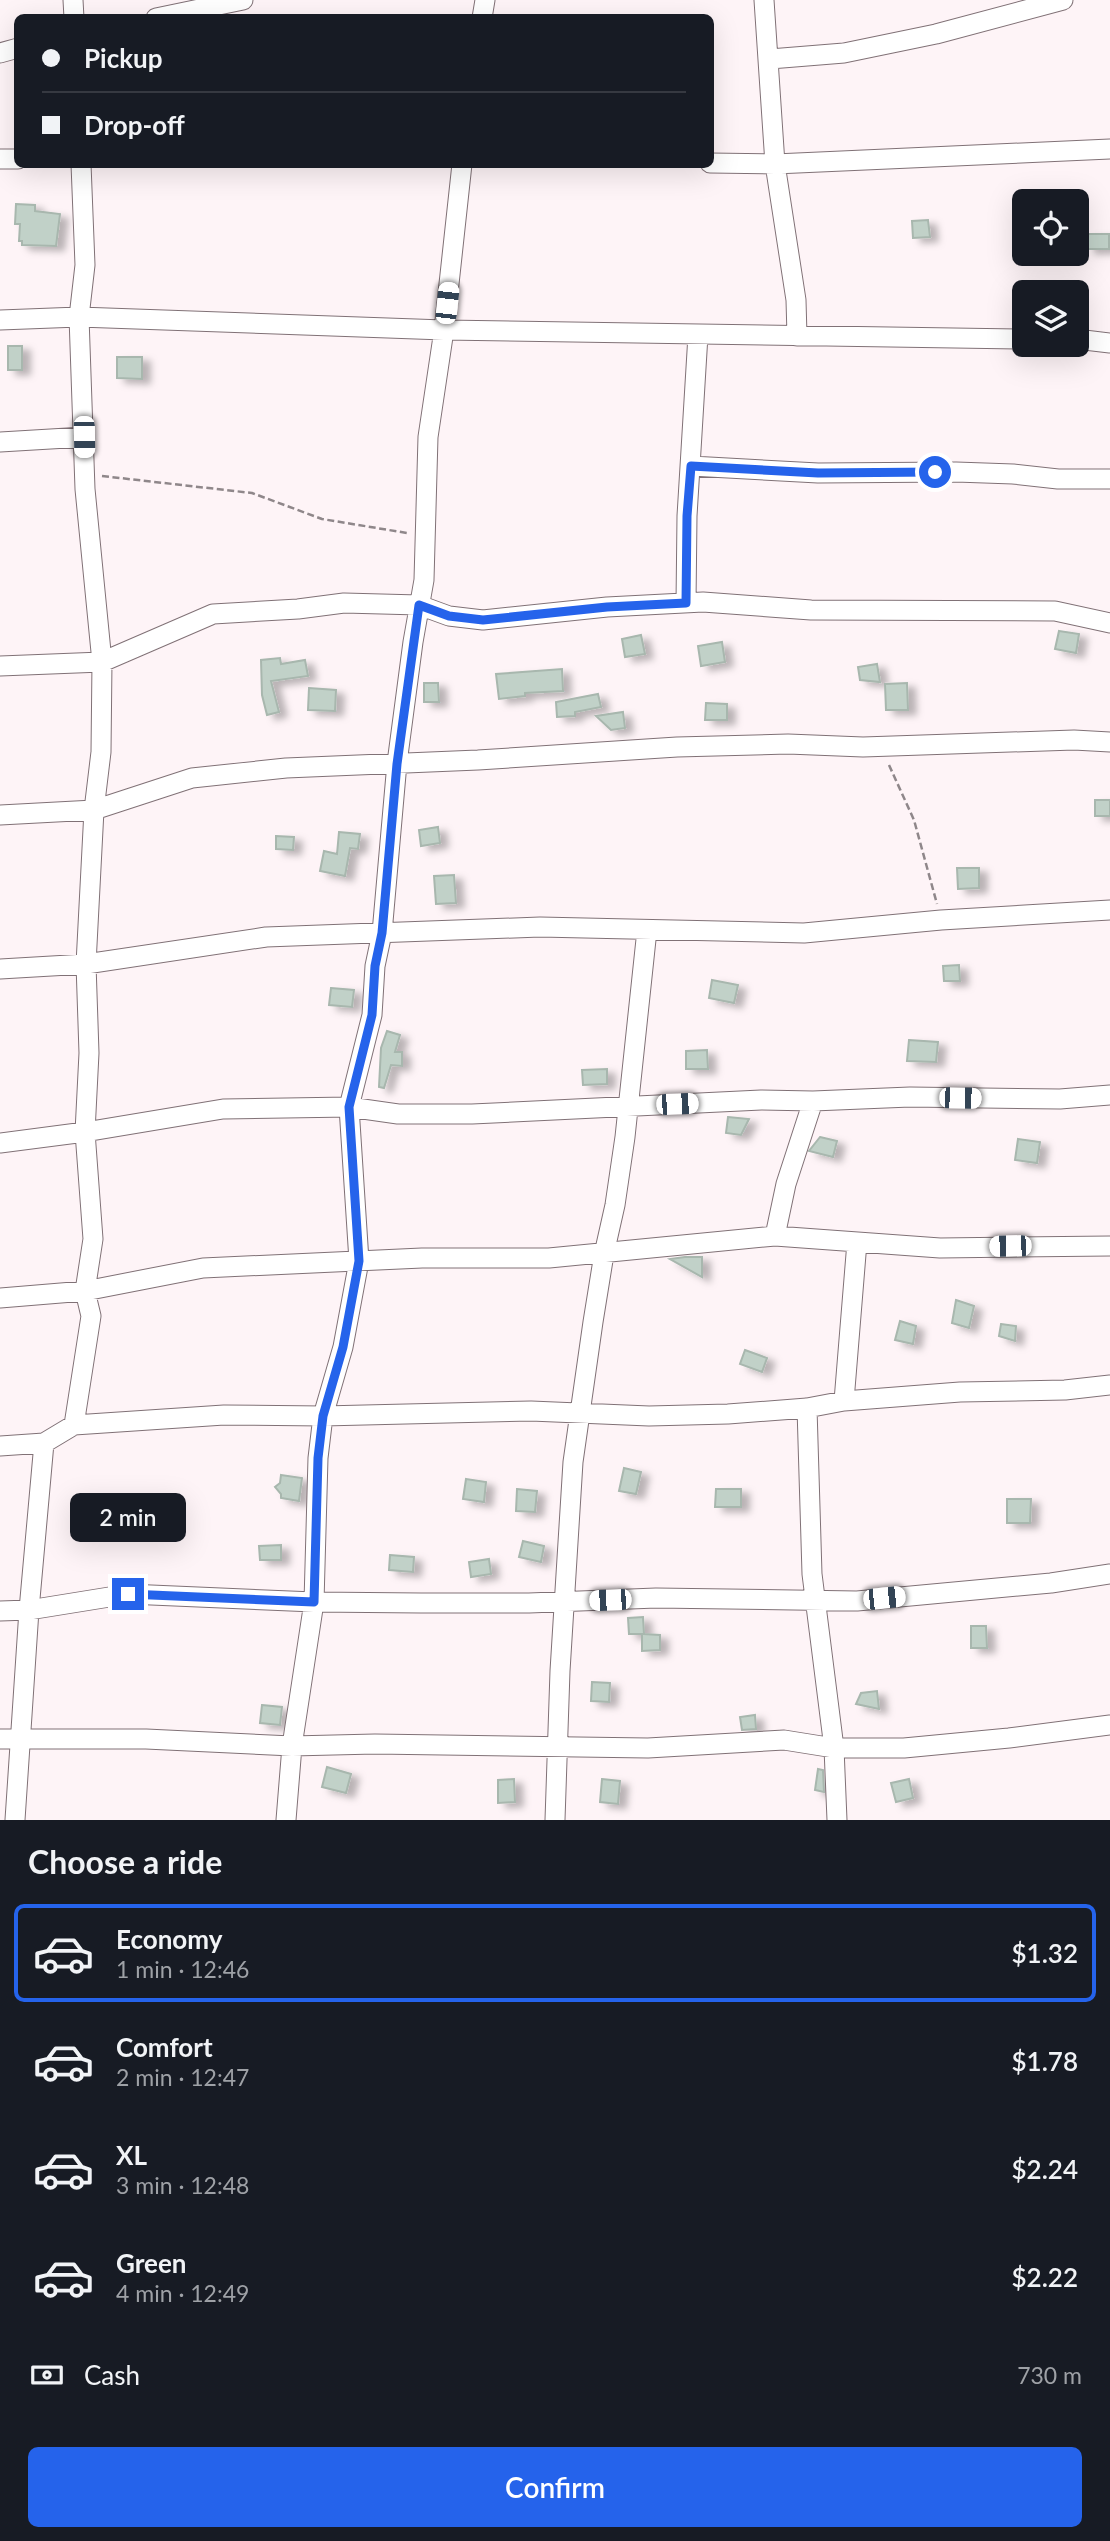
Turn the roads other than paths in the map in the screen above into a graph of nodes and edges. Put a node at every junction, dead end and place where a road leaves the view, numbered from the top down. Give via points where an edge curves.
1 (243, 0) edge
2 (764, 0) edge
3 (1063, 0) edge
4 (175, 14) edge
5 (770, 59) junction
6 (1110, 149) edge
7 (714, 163) edge
8 (775, 164) junction
9 (81, 168) edge
10 (462, 168) edge
11 (79, 317) junction
12 (0, 320) edge
13 (444, 330) junction
14 (698, 335) junction
15 (797, 336) junction
16 (1012, 339) edge
17 (1089, 341) edge
18 (1110, 343) edge
19 (84, 437) junction
20 (0, 442) edge
21 (691, 466) junction
22 (1110, 479) edge
23 (686, 603) junction
24 (419, 605) junction
25 (1110, 623) edge
26 (102, 662) junction
27 (0, 666) edge
28 (1110, 742) edge
29 (397, 764) junction
30 (94, 810) junction
31 (0, 815) edge
32 (1110, 910) edge
33 (647, 930) junction
34 (382, 933) junction
35 (86, 964) junction
36 (0, 969) edge
37 (1110, 1095) edge
38 (813, 1101) junction
39 (349, 1107) junction
40 (628, 1107) junction
41 (85, 1132) junction
42 (0, 1143) edge
43 (775, 1236) junction
44 (857, 1241) junction
45 (1110, 1246) edge
46 (604, 1254) junction
47 (359, 1261) junction
48 (85, 1291) junction
49 (0, 1298) edge
50 (1110, 1385) edge
51 (844, 1401) junction
52 (807, 1408) junction
53 (580, 1414) junction
54 (323, 1416) junction
55 (74, 1425) junction
56 (44, 1443) junction
57 (0, 1446) edge
58 (1110, 1574) edge
59 (816, 1599) junction
60 (565, 1601) junction
61 (314, 1602) junction
62 (29, 1610) junction
63 (0, 1611) edge
64 (1110, 1725) edge
65 (10, 1738) edge
66 (557, 1745) junction
67 (292, 1746) junction
68 (834, 1748) junction
69 (15, 1820) edge
70 (286, 1820) edge
71 (555, 1820) edge
72 (837, 1820) edge

1 - 4 street
2 - 5 street
3 - 5 street via 936,34 844,52
5 - 8 street
6 - 8 street
7 - 8 street
8 - 15 street via 796,300
9 - 11 street via 85,265
10 - 13 street
11 - 12 street
11 - 13 street
11 - 19 street
13 - 14 street
13 - 24 street via 428,437 424,580
14 - 15 street
14 - 21 street
15 - 16 street
17 - 18 street
19 - 20 street
19 - 26 street
21 - 22 street
21 - 23 street
23 - 24 street via 483,620 449,616
23 - 25 street via 811,610 1055,611
24 - 26 street via 344,603 213,614
24 - 29 street
26 - 27 street
26 - 30 street via 101,752
28 - 29 street via 677,747
29 - 30 street via 286,768 192,778
29 - 34 street
30 - 31 street
30 - 35 street
32 - 33 street via 804,933
33 - 34 street via 540,927
33 - 40 street
34 - 35 street via 266,937
34 - 39 street via 372,1015
35 - 36 street
35 - 41 street via 89,1053
37 - 38 street
38 - 40 street
38 - 43 street via 786,1184
39 - 40 street via 398,1114
39 - 41 street via 223,1108
39 - 47 street
40 - 46 street
41 - 42 street
41 - 48 street via 93,1239
43 - 44 street
43 - 46 street
44 - 45 street via 940,1248
44 - 51 street
46 - 47 street
46 - 53 street
47 - 48 street via 203,1268
47 - 54 street via 343,1347
48 - 49 street
48 - 55 street via 91,1316
50 - 51 street
51 - 52 street
52 - 53 street via 728,1414
52 - 59 street
53 - 54 street
53 - 60 street
54 - 55 street via 224,1415
54 - 61 street
55 - 56 street
56 - 57 street
56 - 62 street
58 - 59 street via 857,1601
59 - 60 street
59 - 68 street
60 - 61 street
60 - 66 street
61 - 62 street via 128,1594
61 - 67 street
62 - 63 street
62 - 65 street
64 - 68 street via 904,1748
65 - 67 street
65 - 69 street
66 - 67 street
66 - 68 street via 648,1748 783,1740
66 - 71 street
67 - 70 street
68 - 72 street

